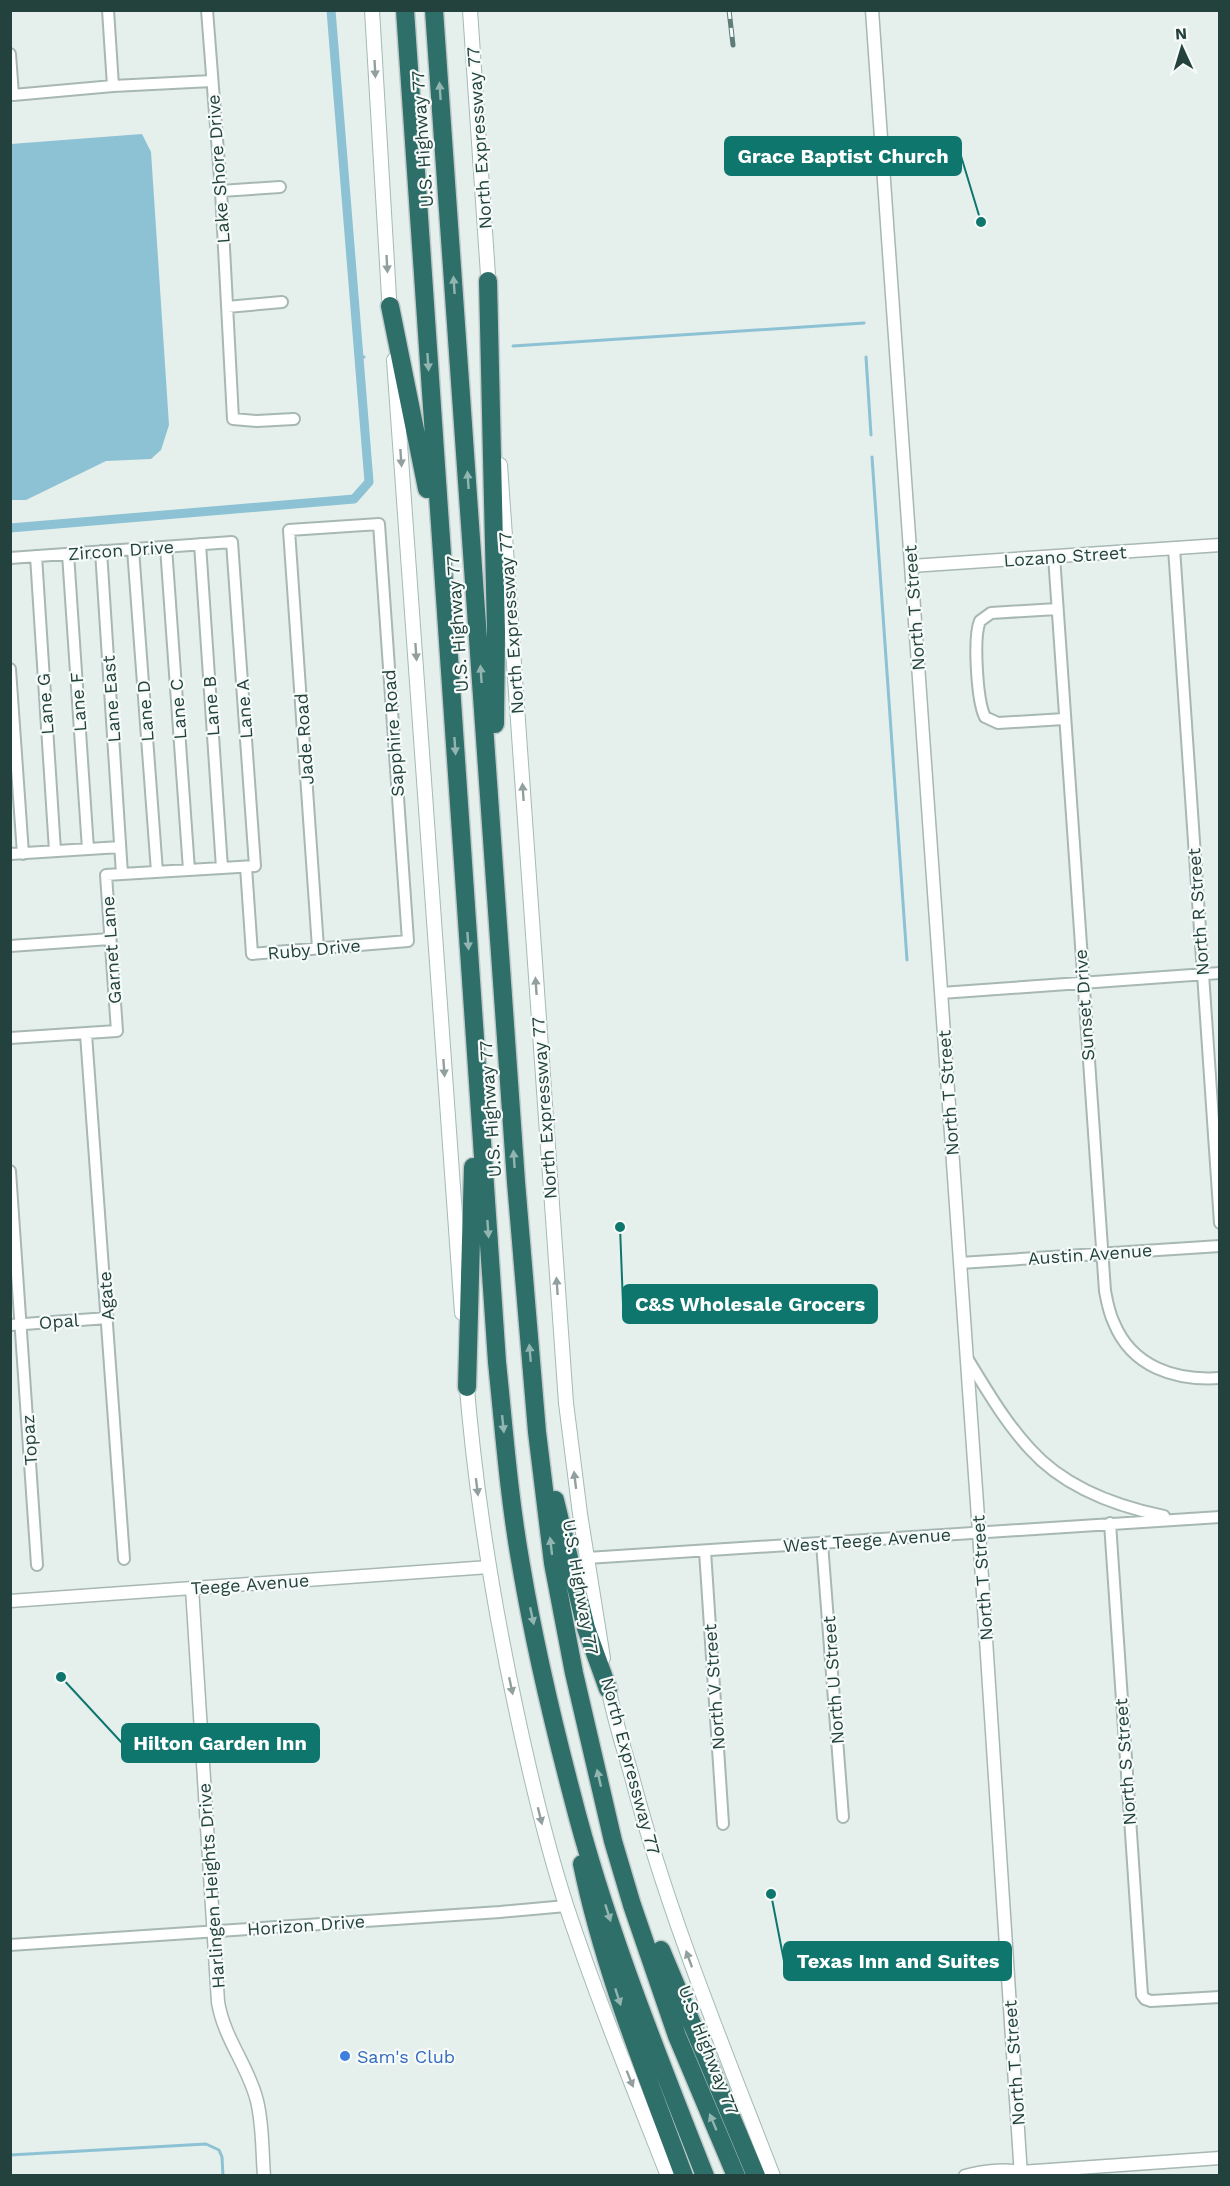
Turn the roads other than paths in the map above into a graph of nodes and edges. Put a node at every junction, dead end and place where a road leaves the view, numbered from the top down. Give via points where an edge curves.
1 (108, 10) edge
2 (207, 10) edge
3 (372, 10) edge
4 (405, 10) edge
5 (434, 10) edge
6 (470, 10) edge
7 (872, 10) edge
8 (10, 54) edge
9 (212, 81) junction
10 (113, 86) junction
11 (280, 187) dead end
12 (220, 191) junction
13 (488, 281) junction
14 (282, 302) dead end
15 (390, 306) junction
16 (227, 307) junction
17 (294, 419) dead end
18 (379, 524) joint
19 (232, 542) joint
20 (200, 544) junction
21 (1220, 545) edge
22 (166, 547) junction
23 (1174, 548) junction
24 (134, 549) junction
25 (101, 551) junction
26 (68, 554) junction
27 (36, 556) junction
28 (1054, 556) junction
29 (10, 558) edge
30 (911, 566) junction
31 (1057, 609) junction
32 (449, 667) junction
33 (10, 669) edge
34 (1064, 719) junction
35 (120, 847) junction
36 (88, 849) junction
37 (55, 851) junction
38 (10, 854) edge
39 (23, 854) junction
40 (246, 867) junction
41 (222, 868) junction
42 (189, 870) junction
43 (157, 872) junction
44 (122, 874) junction
45 (495, 879) junction
46 (110, 939) junction
47 (408, 942) joint
48 (10, 946) edge
49 (318, 948) junction
50 (1220, 973) edge
51 (1203, 974) junction
52 (471, 982) junction
53 (1083, 982) junction
54 (941, 993) junction
55 (86, 1034) junction
56 (10, 1038) edge
57 (10, 1171) edge
58 (1220, 1223) edge
59 (1220, 1246) edge
60 (1102, 1253) junction
61 (960, 1263) junction
62 (108, 1318) junction
63 (16, 1324) edge
64 (966, 1356) junction
65 (1220, 1378) edge
66 (467, 1387) junction
67 (537, 1432) junction
68 (1220, 1516) edge
69 (1179, 1519) junction
70 (1110, 1523) junction
71 (979, 1532) junction
72 (822, 1543) junction
73 (705, 1551) junction
74 (587, 1558) junction
75 (124, 1559) dead end
76 (37, 1565) dead end
77 (489, 1567) junction
78 (192, 1588) junction
79 (10, 1601) edge
80 (608, 1689) junction
81 (572, 1797) junction
82 (606, 1805) junction
83 (843, 1817) dead end
84 (723, 1824) dead end
85 (566, 1906) junction
86 (214, 1931) junction
87 (10, 1945) edge
88 (1220, 1997) edge
89 (1220, 2158) edge
90 (1019, 2174) edge
91 (264, 2175) edge
92 (679, 2175) edge
93 (705, 2175) edge
94 (736, 2175) edge
95 (756, 2175) edge
96 (773, 2175) edge
97 (965, 2175) edge

1 - 10 street
2 - 9 street
3 -> 15 main road
4 -> 32 highway, U.S. Highway 77
45 -> 5 highway, U.S. Highway 77
6 - 13 main road, North Expressway 77
7 - 30 street, North T Street
8 - 10 street, Lake Shore Drive via 13,95
9 - 10 street, Lake Shore Drive
9 - 12 street, Lake Shore Drive
11 - 12 street
12 - 16 street, Lake Shore Drive
13 - 45 highway via 496,632
74 -> 13 main road, North Expressway 77 via 564,1389
14 - 16 street
15 - 32 highway via 427,487
15 -> 66 main road
16 - 17 street, Lake Shore Drive via 233,419
18 - 47 street, Sapphire Road
18 - 49 street, Jade Road via 289,530
19 - 20 street, Zircon Drive
19 - 40 street, Lane A via 255,866
20 - 22 street, Zircon Drive
20 - 41 street, Lane B
21 - 23 street, Lozano Street
22 - 24 street, Zircon Drive
22 - 42 street, Lane C
23 - 28 street, Lozano Street
23 - 51 street, North R Street
24 - 25 street, Zircon Drive
24 - 43 street, Lane D
25 - 26 street, Zircon Drive
25 - 35 street, Lane East
26 - 27 street, Zircon Drive
26 - 36 street, Lane F
27 - 29 street, Zircon Drive
27 - 37 street, Lane G
28 - 30 street, Lozano Street
28 - 31 street, Sunset Drive
30 - 54 street, North T Street
31 - 34 street, Sunset Drive
31 - 34 street via 991,612 980,621 976,636 980,703 986,717 998,723
32 -> 52 highway, U.S. Highway 77
33 - 39 street
34 - 53 street, Sunset Drive
35 - 36 street
35 - 44 street, Garnet Lane
36 - 37 street
37 - 39 street
38 - 39 street
40 - 41 street
40 - 49 street, Ruby Drive via 252,954
41 - 42 street
42 - 43 street
43 - 44 street
44 - 46 street, Garnet Lane via 106,875
67 -> 45 highway, U.S. Highway 77
46 - 48 street
46 - 55 street, Garnet Lane via 117,1031
47 - 49 street, Ruby Drive
50 - 51 street
51 - 53 street
51 - 58 street, North R Street
52 - 66 highway via 474,1152
52 -> 81 highway, U.S. Highway 77 via 507,1461 521,1565
53 - 54 street
53 - 60 street, Sunset Drive
54 - 61 street, North T Street
55 - 56 street
55 - 62 street, Agate
57 - 63 street, Topaz
59 - 60 street, Austin Avenue
60 - 61 street, Austin Avenue
60 - 65 street, Sunset Drive via 1112,1318 1131,1351 1164,1372 1195,1379
61 - 64 street, North T Street
62 - 63 street, Opal
62 - 75 street, Agate
63 - 76 street, Topaz
64 - 69 street via 1030,1450 1056,1471 1100,1497
64 - 71 street, North T Street
66 -> 77 main road
67 - 80 highway via 586,1628
82 -> 67 highway, U.S. Highway 77 via 574,1673 553,1563
68 - 69 street, West Teege Avenue
69 - 70 street, West Teege Avenue
70 - 71 street, West Teege Avenue
70 - 88 street, North S Street via 1142,1995 1161,2001
71 - 72 street, West Teege Avenue
71 - 90 street, North T Street
72 - 73 street, West Teege Avenue
72 - 83 street, North U Street
73 - 74 street, West Teege Avenue
73 - 84 street, North V Street
74 - 80 main road, North Expressway 77
77 - 78 street, Teege Avenue
77 -> 85 main road via 531,1779
78 - 79 street, Teege Avenue
78 - 86 street, Harlingen Heights Drive
96 -> 80 main road, North Expressway 77 via 674,1918
81 -> 92 highway via 589,1900
81 -> 93 highway, U.S. Highway 77 via 630,1979
94 -> 82 highway, U.S. Highway 77 via 677,2036 612,1841
82 - 95 highway via 617,1823 667,1965
85 - 86 street, Horizon Drive
85 -> 92 main road via 624,2066
86 - 87 street, Horizon Drive
86 - 91 street, Harlingen Heights Drive via 220,2018 257,2101
89 - 90 street
90 - 97 street via 998,2170

